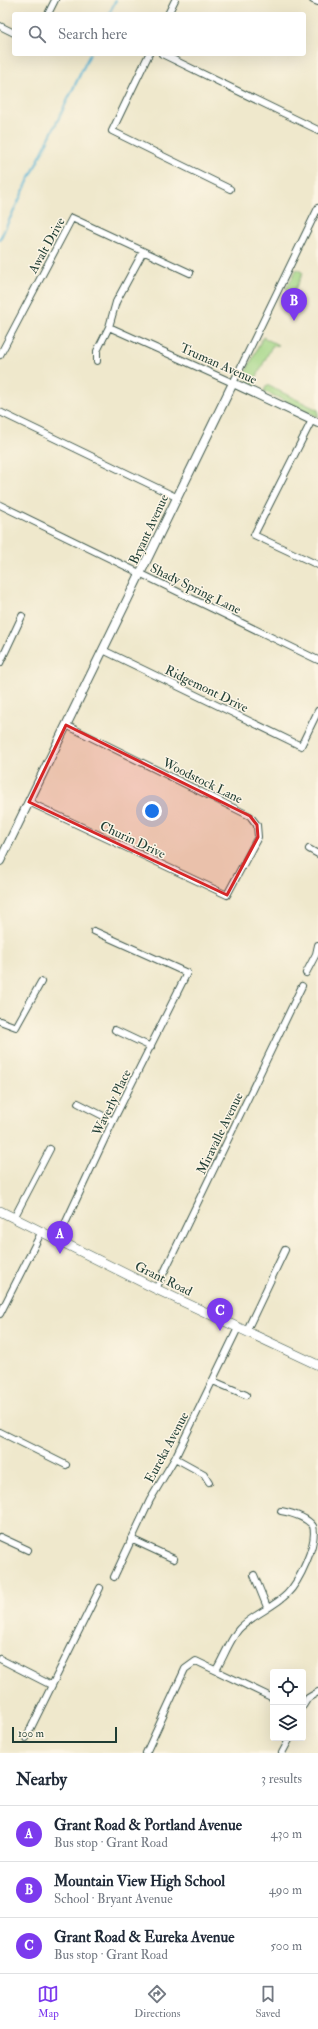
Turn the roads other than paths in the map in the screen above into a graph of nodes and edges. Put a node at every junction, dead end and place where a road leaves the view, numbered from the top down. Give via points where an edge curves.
1 (55, 0) edge
2 (175, 0) edge
3 (313, 0) edge
4 (318, 2) edge
5 (49, 12) edge
6 (169, 12) edge
7 (0, 26) edge
8 (12, 32) edge
9 (148, 56) edge
10 (166, 56) edge
11 (318, 130) edge
12 (230, 189) dead end
13 (318, 208) edge
14 (143, 252) junction
15 (190, 273) dead end
16 (109, 327) junction
17 (0, 355) edge
18 (97, 361) dead end
19 (233, 383) junction
20 (0, 412) edge
21 (315, 421) edge
22 (176, 498) junction
23 (0, 505) edge
24 (318, 565) edge
25 (140, 573) junction
26 (22, 616) dead end
27 (103, 650) junction
28 (318, 660) edge
29 (0, 663) edge
30 (318, 711) edge
31 (66, 725) junction
32 (29, 802) junction
33 (309, 849) dead end
34 (318, 854) edge
35 (0, 861) edge
36 (227, 895) joint
37 (94, 931) dead end
38 (318, 944) edge
39 (306, 972) dead end
40 (41, 982) dead end
41 (302, 986) dead end
42 (0, 1021) edge
43 (115, 1030) dead end
44 (151, 1047) junction
45 (78, 1103) dead end
46 (114, 1121) junction
47 (50, 1149) dead end
48 (0, 1212) edge
49 (14, 1218) junction
50 (41, 1233) junction
51 (57, 1241) junction
52 (284, 1250) dead end
53 (156, 1289) junction
54 (0, 1314) edge
55 (242, 1330) junction
56 (318, 1365) edge
57 (213, 1381) junction
58 (246, 1395) dead end
59 (0, 1432) edge
60 (175, 1458) junction
61 (66, 1465) dead end
62 (210, 1482) dead end
63 (281, 1511) dead end
64 (0, 1537) edge
65 (132, 1539) junction
66 (28, 1550) dead end
67 (174, 1559) dead end
68 (114, 1576) dead end
69 (254, 1576) dead end
70 (100, 1588) dead end
71 (267, 1607) junction
72 (0, 1659) edge
73 (216, 1670) junction
74 (51, 1684) junction
75 (318, 1692) edge
76 (270, 1697) edge
77 (304, 1705) edge
78 (26, 1738) dead end
79 (288, 1741) edge
80 (146, 1753) edge
81 (282, 1753) edge

1 - 5 street
2 - 6 street
3 - 4 street
7 - 8 street
9 - 12 street via 112,131
10 - 11 street
13 - 19 street, Bryant Avenue
14 - 15 street, Awalt Drive
14 - 16 street via 116,302
14 - 17 street, Awalt Drive via 72,218
16 - 18 street via 97,351
16 - 19 street, Truman Avenue
19 - 21 street, Truman Avenue
19 - 22 street, Bryant Avenue
20 - 22 street
21 - 24 street via 254,535
22 - 25 street, Bryant Avenue
23 - 25 street, Shady Spring Lane
25 - 27 street, Bryant Avenue
25 - 28 street, Shady Spring Lane
26 - 29 street
27 - 30 street, Ridgemont Drive via 301,746
27 - 31 street, Bryant Avenue
31 - 32 street, Bryant Avenue
31 - 36 street, Woodstock Lane via 250,816 257,826 258,837
32 - 35 street, Bryant Avenue
32 - 36 street, Churin Drive
33 - 34 street
37 - 44 street, Waverly Place via 187,973
38 - 39 street via 316,954
40 - 42 street via 16,1027
41 - 53 street, Miravalle Avenue
43 - 44 street
44 - 46 street, Waverly Place
45 - 46 street
46 - 51 street, Waverly Place
47 - 49 street
48 - 49 main road, Grant Road
49 - 50 main road, Grant Road
50 - 51 main road, Grant Road
50 - 54 street
51 - 53 main road, Grant Road
52 - 55 street, Eureka Avenue
53 - 55 main road, Grant Road
55 - 56 main road, Grant Road
55 - 57 street, Eureka Avenue
57 - 58 street
57 - 60 street, Eureka Avenue
59 - 61 street
60 - 62 street via 204,1474
60 - 65 street, Eureka Avenue via 150,1500
63 - 71 street via 305,1519 314,1527 316,1543 311,1560 298,1582 286,1595
64 - 66 street
65 - 67 street
65 - 68 street, Eureka Avenue
69 - 71 street
70 - 74 street
71 - 73 street via 240,1628
72 - 74 street
73 - 76 street
73 - 80 street via 196,1661 185,1669
74 - 78 street
75 - 77 street via 308,1698
79 - 81 street

